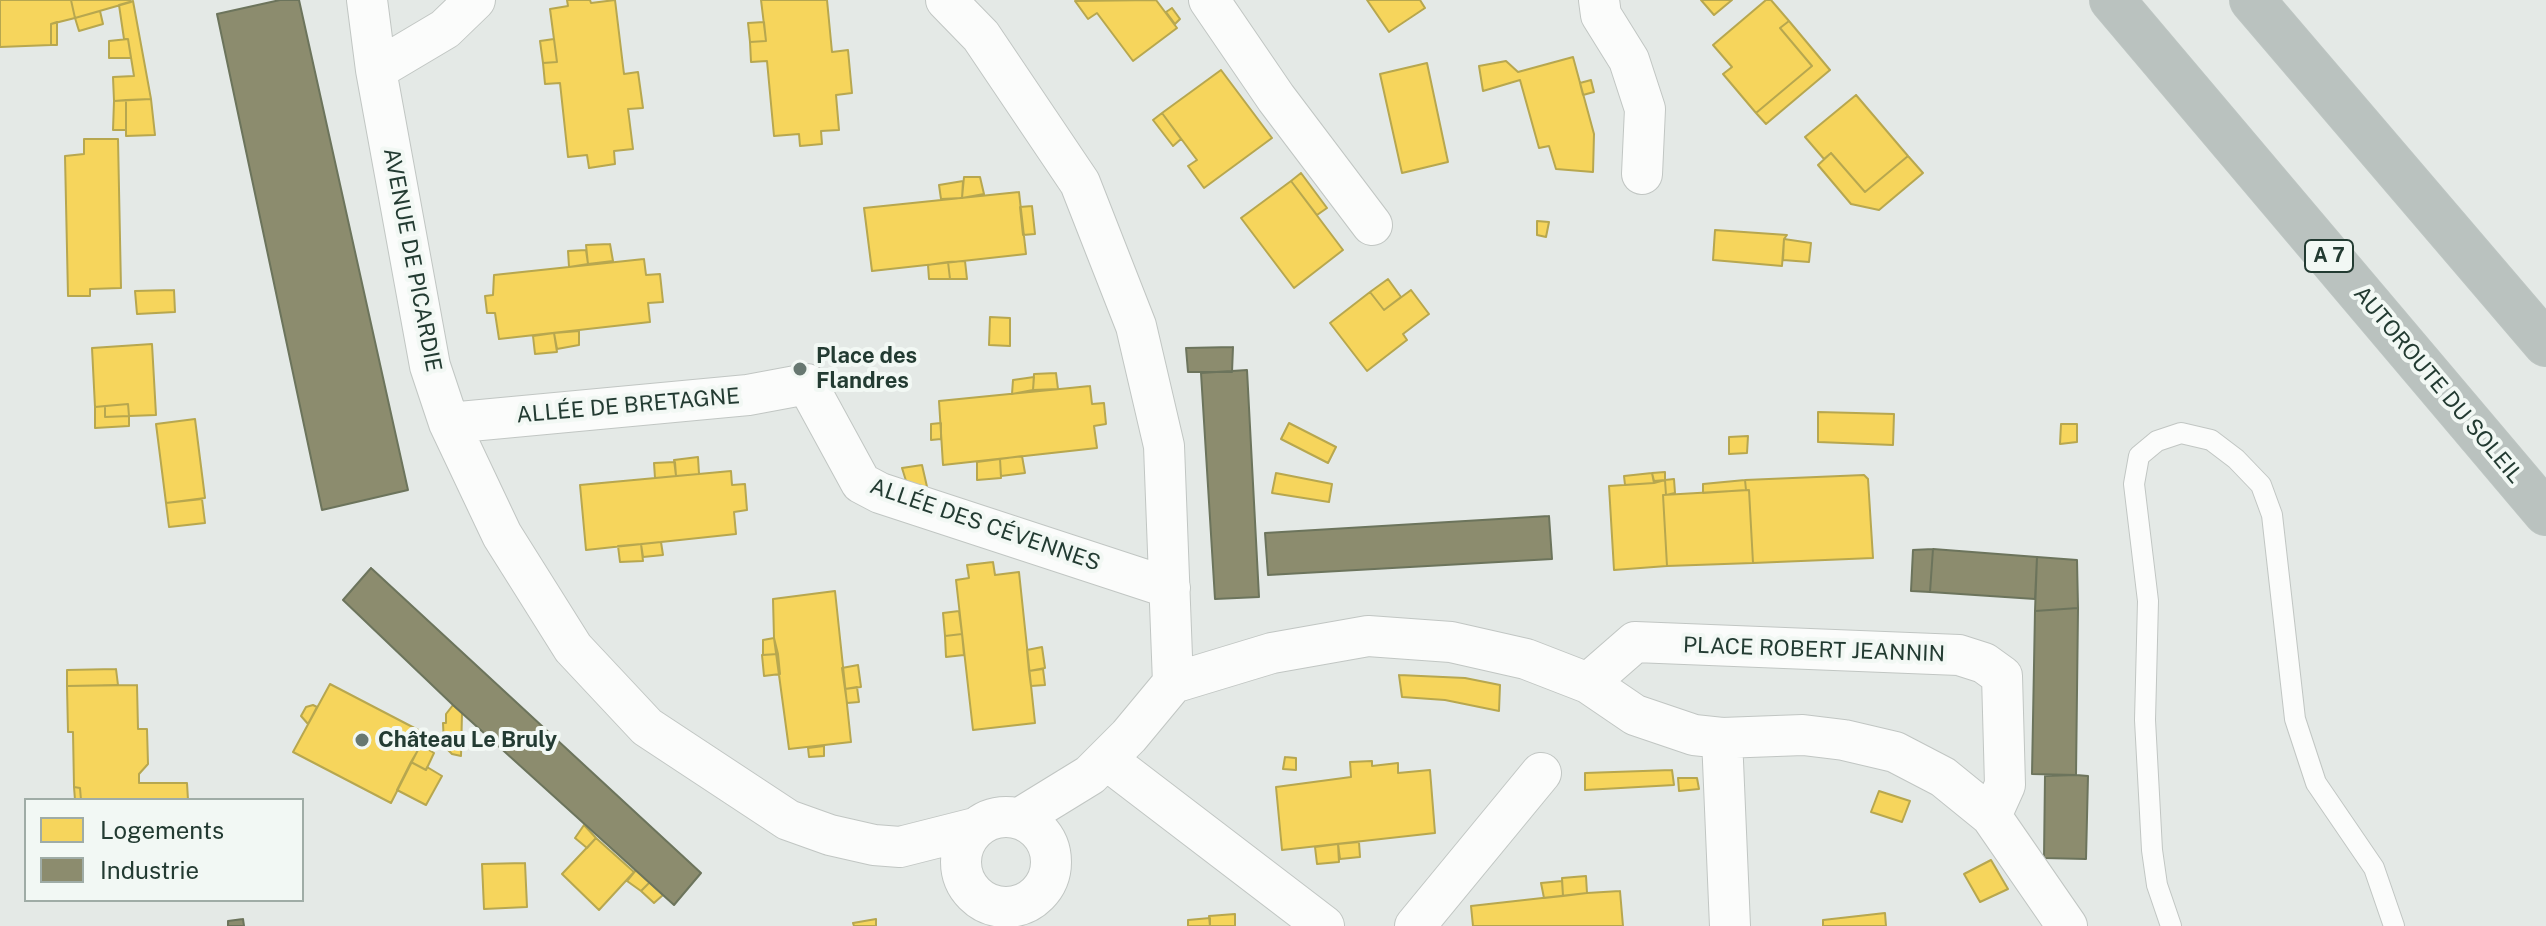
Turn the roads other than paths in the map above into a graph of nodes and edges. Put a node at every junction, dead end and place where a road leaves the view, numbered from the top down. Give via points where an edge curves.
1 (341, 0) edge
2 (367, 0) edge
3 (475, 0) edge
4 (946, 0) edge
5 (1209, 0) edge
6 (1599, 0) edge
7 (2112, 0) edge
8 (2252, 0) edge
9 (376, 70) junction
10 (1642, 174) dead end
11 (1372, 225) dead end
12 (2546, 344) edge
13 (807, 384) joint
14 (449, 423) junction
15 (2546, 513) edge
16 (1170, 588) junction
17 (1173, 683) junction
18 (1588, 683) junction
19 (1722, 738) junction
20 (1098, 768) junction
21 (1541, 773) dead end
22 (1991, 816) junction
23 (1020, 818) junction
24 (975, 828) junction
25 (900, 847) junction
26 (1051, 852) junction
27 (972, 892) junction
28 (1017, 916) edge
29 (1324, 926) edge
30 (1415, 926) edge
31 (1730, 926) edge
32 (2067, 926) edge
33 (2171, 926) edge
34 (2394, 926) edge

1 - 9 street, AVENUE DE PICARDIE
2 - 9 street, AVENUE DE PICARDIE
3 - 9 street via 445,29
4 - 16 street via 981,36 1080,183 1136,326 1164,446
5 - 11 street
6 - 10 street via 1601,15 1629,60 1645,109
7 - 15 highway, AUTOROUTE DU SOLEIL / A 7
8 - 12 highway
9 - 14 street, AVENUE DE PICARDIE via 430,366
13 - 14 street, ALLÉE DE BRETAGNE via 748,395
13 - 16 street, ALLÉE DES CÉVENNES via 861,483
14 - 25 street, AVENUE DE PICARDIE via 502,535 573,648 647,727 788,820 830,835
16 - 17 street
17 - 18 street via 1272,653 1368,636 1451,642 1526,659
17 - 20 street
18 - 19 street via 1635,715 1694,735
18 - 22 street, PLACE ROBERT JEANNIN via 1635,642 1959,655 1984,663 2002,676 2005,785
19 - 22 street via 1803,735 1895,752 1943,777
19 - 31 street
20 - 23 street
20 - 26 street
20 - 29 street
21 - 30 street
22 - 32 street
23 - 24 street via 997,817
23 - 26 street via 1040,831
24 - 25 street, AVENUE DE PICARDIE
24 - 27 street via 962,848 961,872
25 - 27 street, AVENUE DE PICARDIE
26 - 28 street via 1050,876
27 - 28 street
33 - 34 lane via 2152,850 2145,720 2148,601 2134,484 2139,456 2157,441 2181,433 2211,440 2261,485 2272,515 2295,719 2316,783 2374,868

